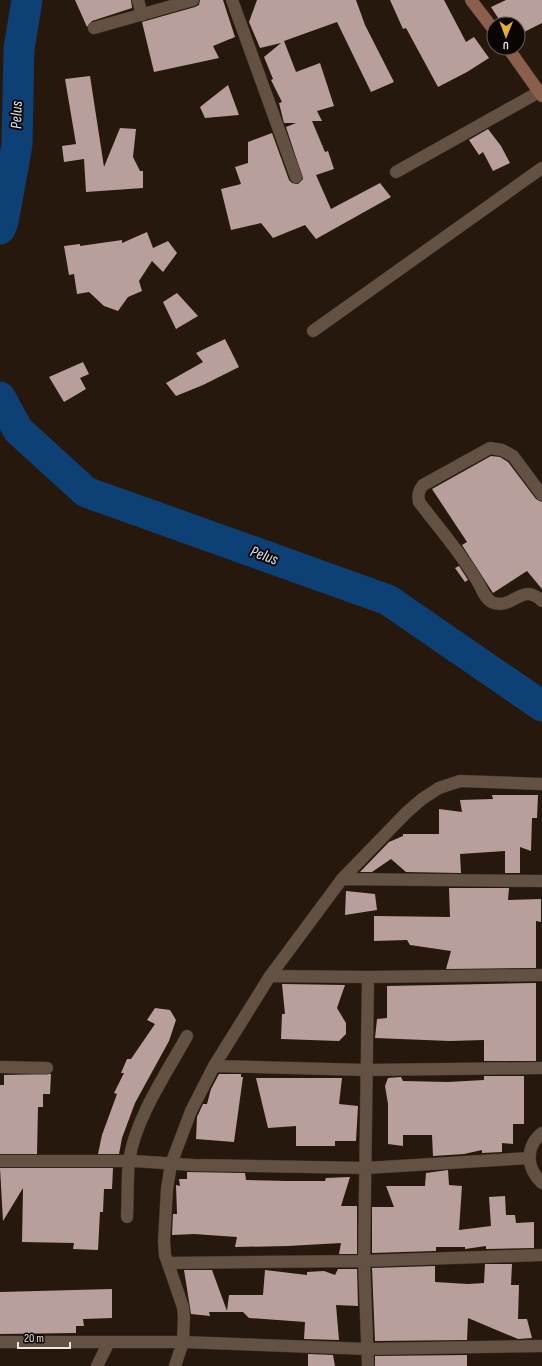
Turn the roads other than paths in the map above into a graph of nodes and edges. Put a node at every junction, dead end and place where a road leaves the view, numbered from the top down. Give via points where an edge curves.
1 (138, 0) edge
2 (193, 0) edge
3 (232, 0) edge
4 (471, 0) edge
5 (142, 14) junction
6 (486, 20) edge
7 (94, 28) dead end
8 (514, 56) edge
9 (541, 94) edge
10 (542, 168) edge
11 (396, 172) dead end
12 (296, 177) dead end
13 (313, 331) dead end
14 (542, 495) edge
15 (542, 601) edge
16 (542, 784) edge
17 (342, 879) junction
18 (542, 881) edge
19 (542, 975) edge
20 (270, 976) junction
21 (368, 977) junction
22 (187, 1036) dead end
23 (214, 1066) junction
24 (0, 1067) edge
25 (47, 1068) dead end
26 (542, 1068) edge
27 (366, 1070) junction
28 (542, 1133) edge
29 (529, 1158) junction
30 (132, 1161) junction
31 (0, 1162) edge
32 (171, 1164) junction
33 (366, 1168) junction
34 (542, 1183) edge
35 (127, 1217) dead end
36 (542, 1255) edge
37 (364, 1261) junction
38 (168, 1263) junction
39 (0, 1342) edge
40 (108, 1342) junction
41 (177, 1342) junction
42 (542, 1346) edge
43 (368, 1349) junction
44 (97, 1366) edge
45 (175, 1366) edge
46 (368, 1366) edge

1 - 5 street
2 - 5 street
3 - 12 street
4 - 6 street
5 - 7 street
8 - 9 street
9 - 11 street
10 - 13 street
14 - 15 street via 513,456 502,450 490,448 423,485 418,495 419,502 488,598 494,603 501,603 528,593 534,594
16 - 17 street via 460,781 439,788 406,813
17 - 18 street
17 - 20 street
19 - 21 street
20 - 21 street
20 - 23 street
21 - 27 street
22 - 30 street via 146,1111 135,1136
23 - 27 street
23 - 32 street via 191,1112
24 - 25 street
26 - 27 street
27 - 33 street
28 - 29 street via 530,1147
29 - 33 street
29 - 34 street via 530,1168
30 - 31 street
30 - 32 street
30 - 35 street
32 - 33 street
32 - 38 street via 164,1241
33 - 37 street
36 - 37 street
37 - 38 street
37 - 43 street
38 - 41 street via 183,1307
39 - 40 street
40 - 41 street
40 - 44 street
41 - 43 street
41 - 45 street
42 - 43 street
43 - 46 street

